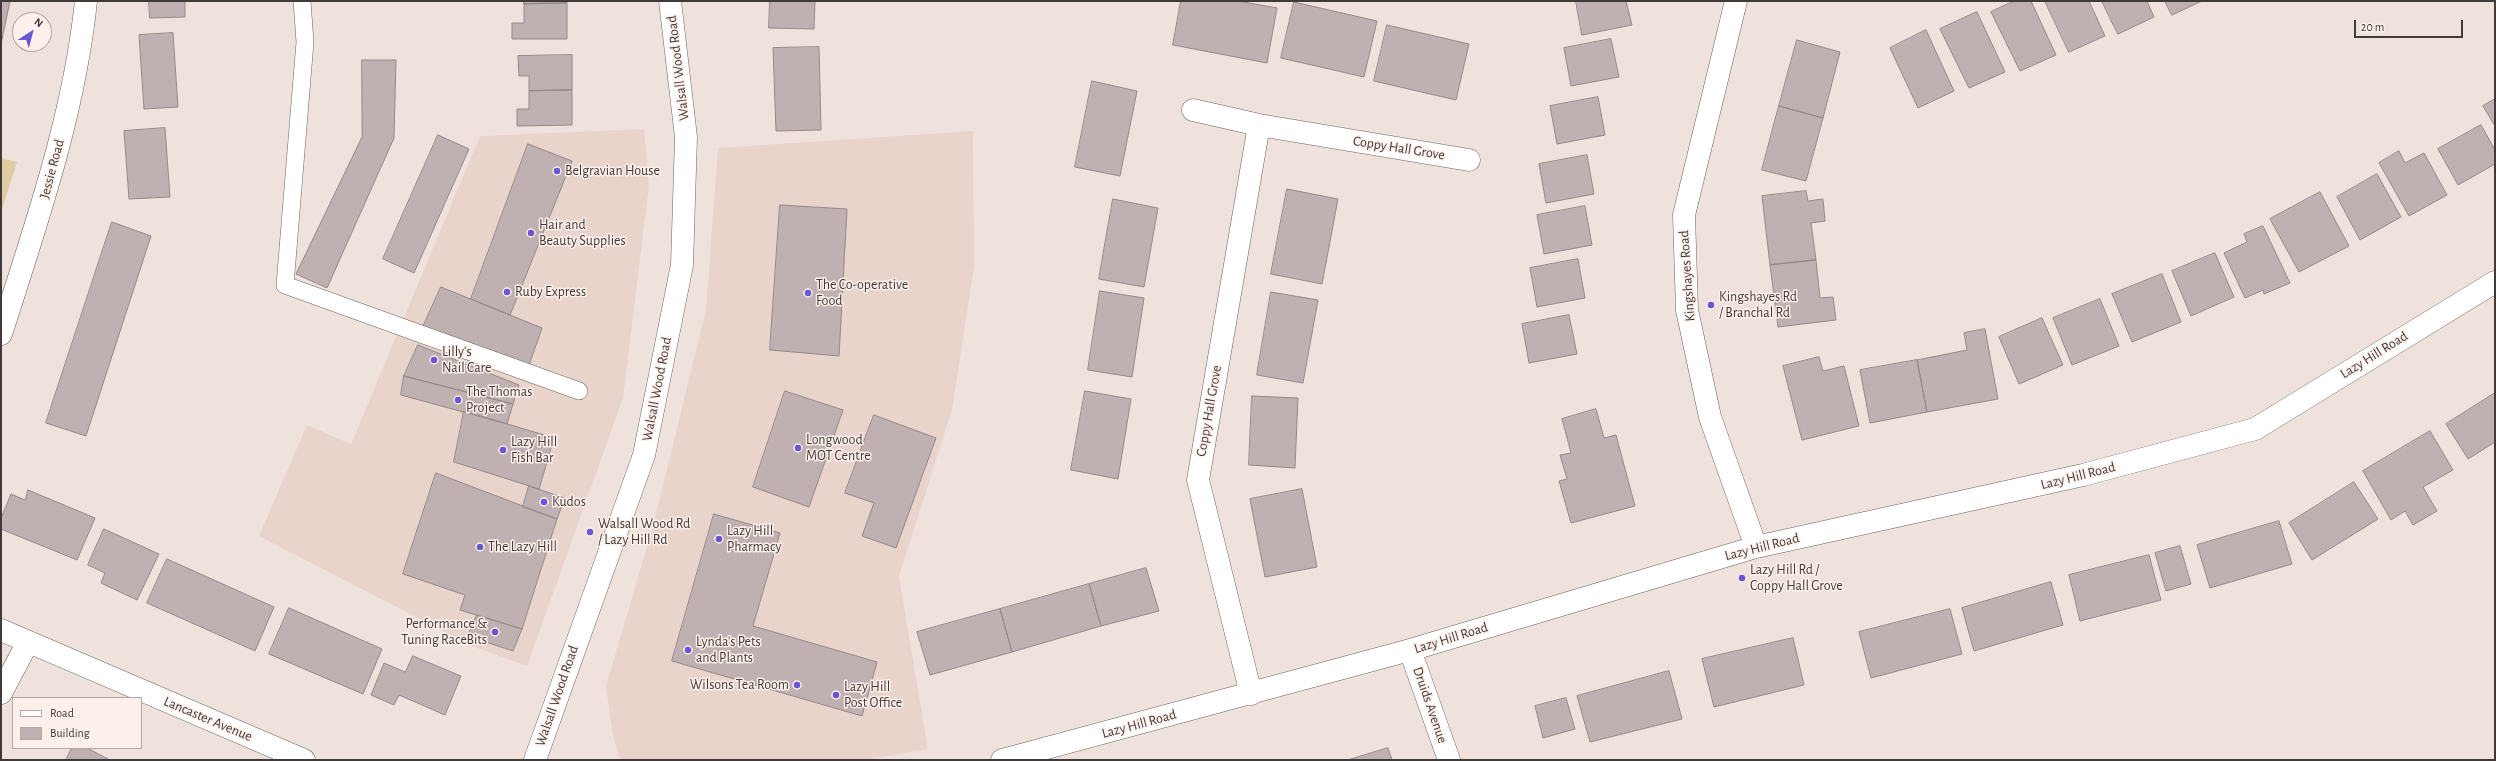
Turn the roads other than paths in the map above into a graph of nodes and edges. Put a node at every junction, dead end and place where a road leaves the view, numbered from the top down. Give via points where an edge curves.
1 (86, 1) edge
2 (302, 1) edge
3 (670, 1) edge
4 (1736, 1) edge
5 (1193, 110) dead end
6 (1259, 125) junction
7 (1469, 160) dead end
8 (2495, 282) edge
9 (1, 334) edge
10 (579, 391) dead end
11 (1756, 547) junction
12 (1, 630) edge
13 (28, 642) junction
14 (1410, 650) junction
15 (1, 693) edge
16 (1251, 694) junction
17 (304, 760) edge
18 (535, 760) edge
19 (1002, 760) edge
20 (1449, 760) edge

1 - 9 street, Jessie Road via 80,53 52,174
2 - 10 lane via 305,42 285,285
3 - 18 street, Walsall Wood Road via 686,137 682,265 644,455
4 - 11 street, Kingshayes Road via 1684,215 1686,294 1687,310 1710,417
5 - 6 street, Coppy Hall Grove
6 - 7 street, Coppy Hall Grove
6 - 16 street, Coppy Hall Grove via 1198,480
8 - 11 street, Lazy Hill Road via 2255,429 2084,475
11 - 14 street, Lazy Hill Road
12 - 13 street, Lancaster Avenue
13 - 15 street
13 - 17 street, Lancaster Avenue
14 - 16 street, Lazy Hill Road
14 - 20 street, Druids Avenue
16 - 19 street, Lazy Hill Road

